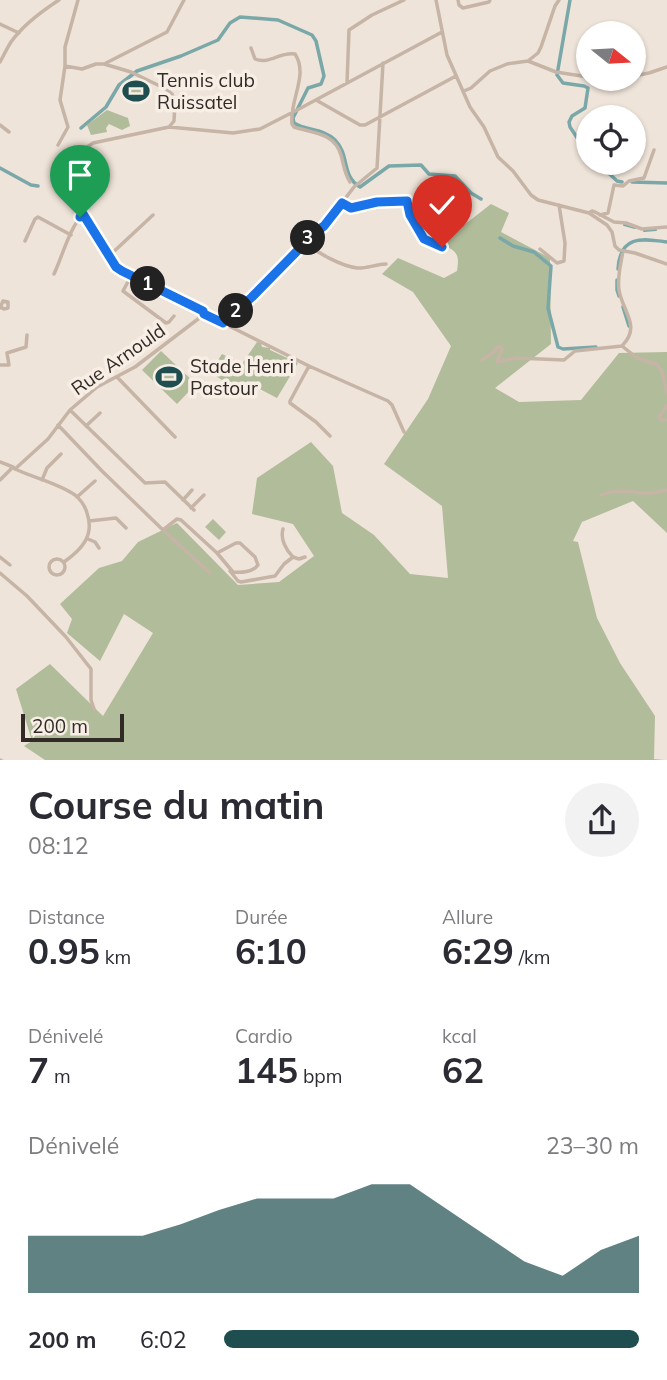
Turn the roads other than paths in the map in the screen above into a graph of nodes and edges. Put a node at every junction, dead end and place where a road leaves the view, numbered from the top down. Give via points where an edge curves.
1 (59, 0) edge
2 (78, 0) edge
3 (184, 0) edge
4 (404, 0) edge
5 (436, 0) edge
6 (458, 0) edge
7 (490, 0) edge
8 (559, 0) edge
9 (0, 24) edge
10 (442, 32) junction
11 (19, 33) junction
12 (251, 48) dead end
13 (528, 61) junction
14 (0, 62) edge
15 (383, 63) junction
16 (104, 64) junction
17 (65, 66) junction
18 (667, 67) edge
19 (646, 74) edge
20 (576, 75) edge
21 (457, 76) junction
22 (346, 83) junction
23 (464, 91) junction
24 (316, 100) junction
25 (295, 111) junction
26 (380, 117) junction
27 (0, 125) edge
28 (169, 127) junction
29 (9, 132) dead end
30 (58, 145) dead end
31 (654, 150) dead end
32 (350, 182) dead end
33 (449, 199) dead end
34 (407, 201) junction
35 (342, 203) junction
36 (559, 205) junction
37 (589, 213) junction
38 (83, 214) junction
39 (153, 215) dead end
40 (600, 215) junction
41 (667, 227) edge
42 (71, 235) junction
43 (25, 241) dead end
44 (306, 242) junction
45 (442, 247) dead end
46 (540, 249) dead end
47 (622, 251) junction
48 (109, 256) junction
49 (386, 264) dead end
50 (667, 264) edge
51 (54, 274) dead end
52 (131, 276) junction
53 (200, 313) junction
54 (174, 316) dead end
55 (223, 323) junction
56 (27, 335) dead end
57 (622, 346) junction
58 (482, 360) dead end
59 (0, 365) edge
60 (309, 366) junction
61 (117, 377) junction
62 (667, 393) edge
63 (667, 405) edge
64 (70, 410) junction
65 (100, 413) dead end
66 (667, 420) edge
67 (58, 425) junction
68 (86, 426) junction
69 (404, 432) dead end
70 (330, 436) dead end
71 (176, 437) dead end
72 (61, 454) dead end
73 (0, 462) edge
74 (14, 468) junction
75 (0, 480) edge
76 (42, 480) junction
77 (94, 481) dead end
78 (192, 490) dead end
79 (667, 490) edge
80 (204, 495) dead end
81 (601, 495) dead end
82 (78, 497) junction
83 (183, 500) junction
84 (89, 522) junction
85 (126, 528) dead end
86 (283, 529) dead end
87 (163, 530) junction
88 (88, 539) junction
89 (99, 548) dead end
90 (217, 554) junction
91 (0, 557) edge
92 (293, 557) junction
93 (305, 557) dead end
94 (64, 562) junction
95 (10, 565) dead end
96 (229, 569) junction
97 (0, 573) edge
98 (210, 573) dead end
99 (94, 709) dead end

1 - 11 street
2 - 17 street via 65,47
3 - 16 street via 167,32
4 - 22 street via 349,30
5 - 10 street
6 - 7 street via 463,8
8 - 13 street via 538,53
9 - 11 street
10 - 15 street
10 - 21 street
11 - 14 street
12 - 25 street via 260,61 295,54 300,75
13 - 20 street
13 - 23 street via 490,71
15 - 22 street
15 - 26 street
16 - 17 street via 82,69
16 - 28 street via 138,75 172,94 176,116
17 - 30 street via 60,100 68,127
18 - 19 street
21 - 23 street
21 - 26 street
22 - 24 street
23 - 36 street via 498,156 535,198
24 - 25 street
24 - 26 street via 360,125
25 - 28 street via 260,129 233,133
25 - 32 street via 294,127 325,135 335,143
26 - 35 street via 377,168 355,185
27 - 29 street
28 - 38 street via 88,146 72,169 63,194
31 - 40 street via 644,178 614,185 609,211
33 - 34 street
34 - 35 street via 351,208
34 - 45 street via 424,239
35 - 44 street
36 - 37 street
36 - 46 street via 564,261 557,263
37 - 40 street
37 - 47 street via 607,225 615,246
38 - 42 street
38 - 48 street
39 - 48 street
40 - 41 street via 642,229
42 - 43 street via 38,217
42 - 51 street
44 - 49 street via 339,262 360,268
44 - 55 street
47 - 50 street
47 - 57 street via 619,289 631,334
48 - 52 street
52 - 53 street
52 - 54 street via 123,291 166,323
53 - 55 street
53 - 61 street, Rue Arnould
55 - 60 street
56 - 59 street via 26,347 7,353 9,365
57 - 58 street via 575,351 564,359 497,362 502,349 497,346
57 - 62 street via 637,358 656,364
60 - 69 street via 388,401
60 - 70 street via 290,403
61 - 64 street, Rue Arnould
61 - 71 street
63 - 66 street via 659,417
64 - 67 street, Rue Arnould
64 - 68 street
65 - 68 street
67 - 74 street, Rue Arnould
67 - 87 street
68 - 83 street via 145,483 165,482
72 - 76 street
73 - 74 street
74 - 75 street, Rue Arnould
74 - 76 street
76 - 82 street
77 - 82 street
78 - 83 street
79 - 81 street
80 - 83 street via 192,509
82 - 84 street
84 - 85 street via 116,518
84 - 88 street
86 - 92 street via 285,547
87 - 90 street via 179,519
87 - 98 street
88 - 89 street
88 - 94 street
90 - 96 street
90 - 96 street via 240,543 256,557 254,570 236,573
91 - 95 street
92 - 93 street
92 - 96 street via 272,577 241,582
94 - 94 street via 51,562 51,572 61,574
97 - 99 street via 27,596 91,669

